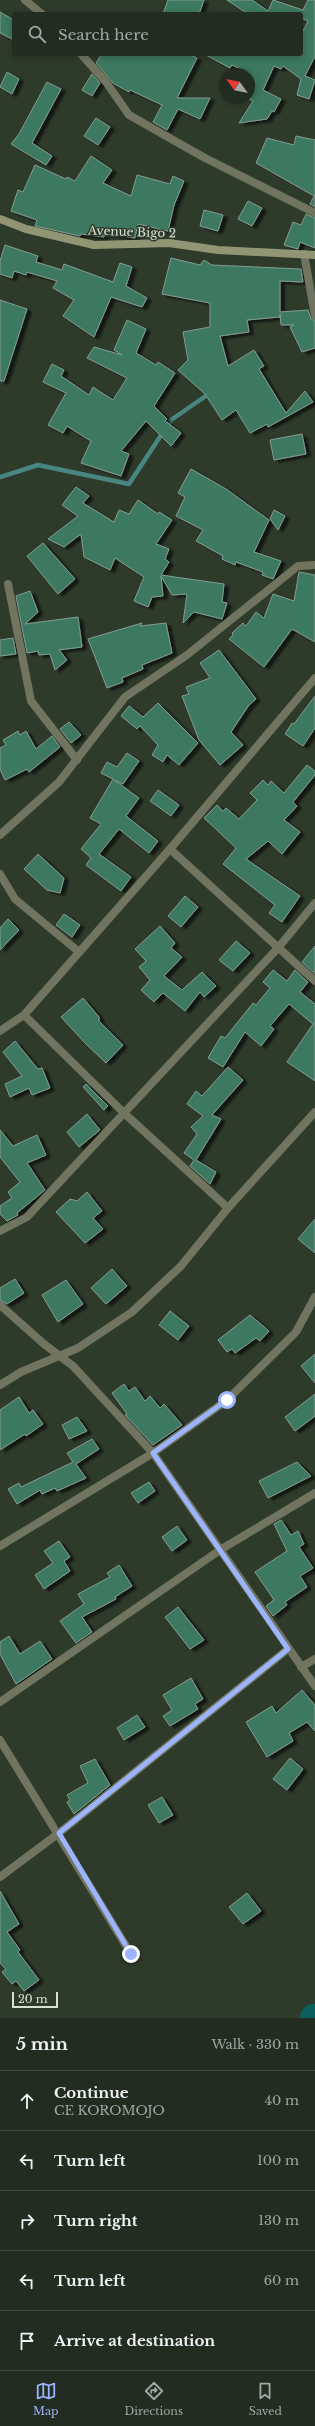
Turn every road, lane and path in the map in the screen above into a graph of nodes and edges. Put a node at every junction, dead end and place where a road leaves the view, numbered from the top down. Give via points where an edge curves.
1 (25, 0) edge
2 (40, 12) edge
3 (83, 56) edge
4 (315, 213) edge
5 (0, 219) edge
6 (304, 254) junction
7 (315, 254) edge
8 (315, 316) edge
9 (315, 565) edge
10 (8, 584) dead end
11 (315, 678) edge
12 (77, 760) junction
13 (0, 835) edge
14 (170, 849) junction
15 (0, 874) edge
16 (315, 903) edge
17 (278, 948) junction
18 (79, 952) junction
19 (315, 982) edge
20 (24, 1015) junction
21 (0, 1031) edge
22 (315, 1112) edge
23 (124, 1113) junction
24 (228, 1208) junction
25 (0, 1231) edge
26 (315, 1298) edge
27 (0, 1305) edge
28 (59, 1355) junction
29 (0, 1385) edge
30 (153, 1453) junction
31 (315, 1493) edge
32 (0, 1546) edge
33 (220, 1550) junction
34 (288, 1649) junction
35 (315, 1659) edge
36 (301, 1667) junction
37 (315, 1686) edge
38 (0, 1702) edge
39 (0, 1740) edge
40 (59, 1833) junction
41 (0, 1877) edge
42 (131, 1954) dead end

1 - 2 street
3 - 4 street via 106,82 129,115 205,158
5 - 6 street, Avenue Bigo 2 via 26,229 94,245 168,243 218,250
6 - 7 street, Avenue Bigo 2
6 - 8 street
9 - 12 street via 298,566 187,655 125,697
10 - 12 street via 31,701
11 - 14 street
12 - 13 street via 59,782
14 - 17 street
14 - 18 street
15 - 18 street via 15,899
16 - 17 street
17 - 19 street
17 - 23 street
18 - 20 street
20 - 21 street
20 - 23 street
22 - 24 street
23 - 24 street
23 - 25 street via 27,1218
24 - 28 street via 181,1266 132,1312 78,1348
26 - 30 street via 296,1332 227,1400
27 - 28 street
28 - 29 street via 21,1372
28 - 30 street via 73,1366
30 - 32 street
30 - 33 street
31 - 33 street
33 - 34 street
33 - 38 street
34 - 36 street
34 - 40 street
35 - 36 street
36 - 37 street
39 - 40 street
40 - 41 street
40 - 42 street

